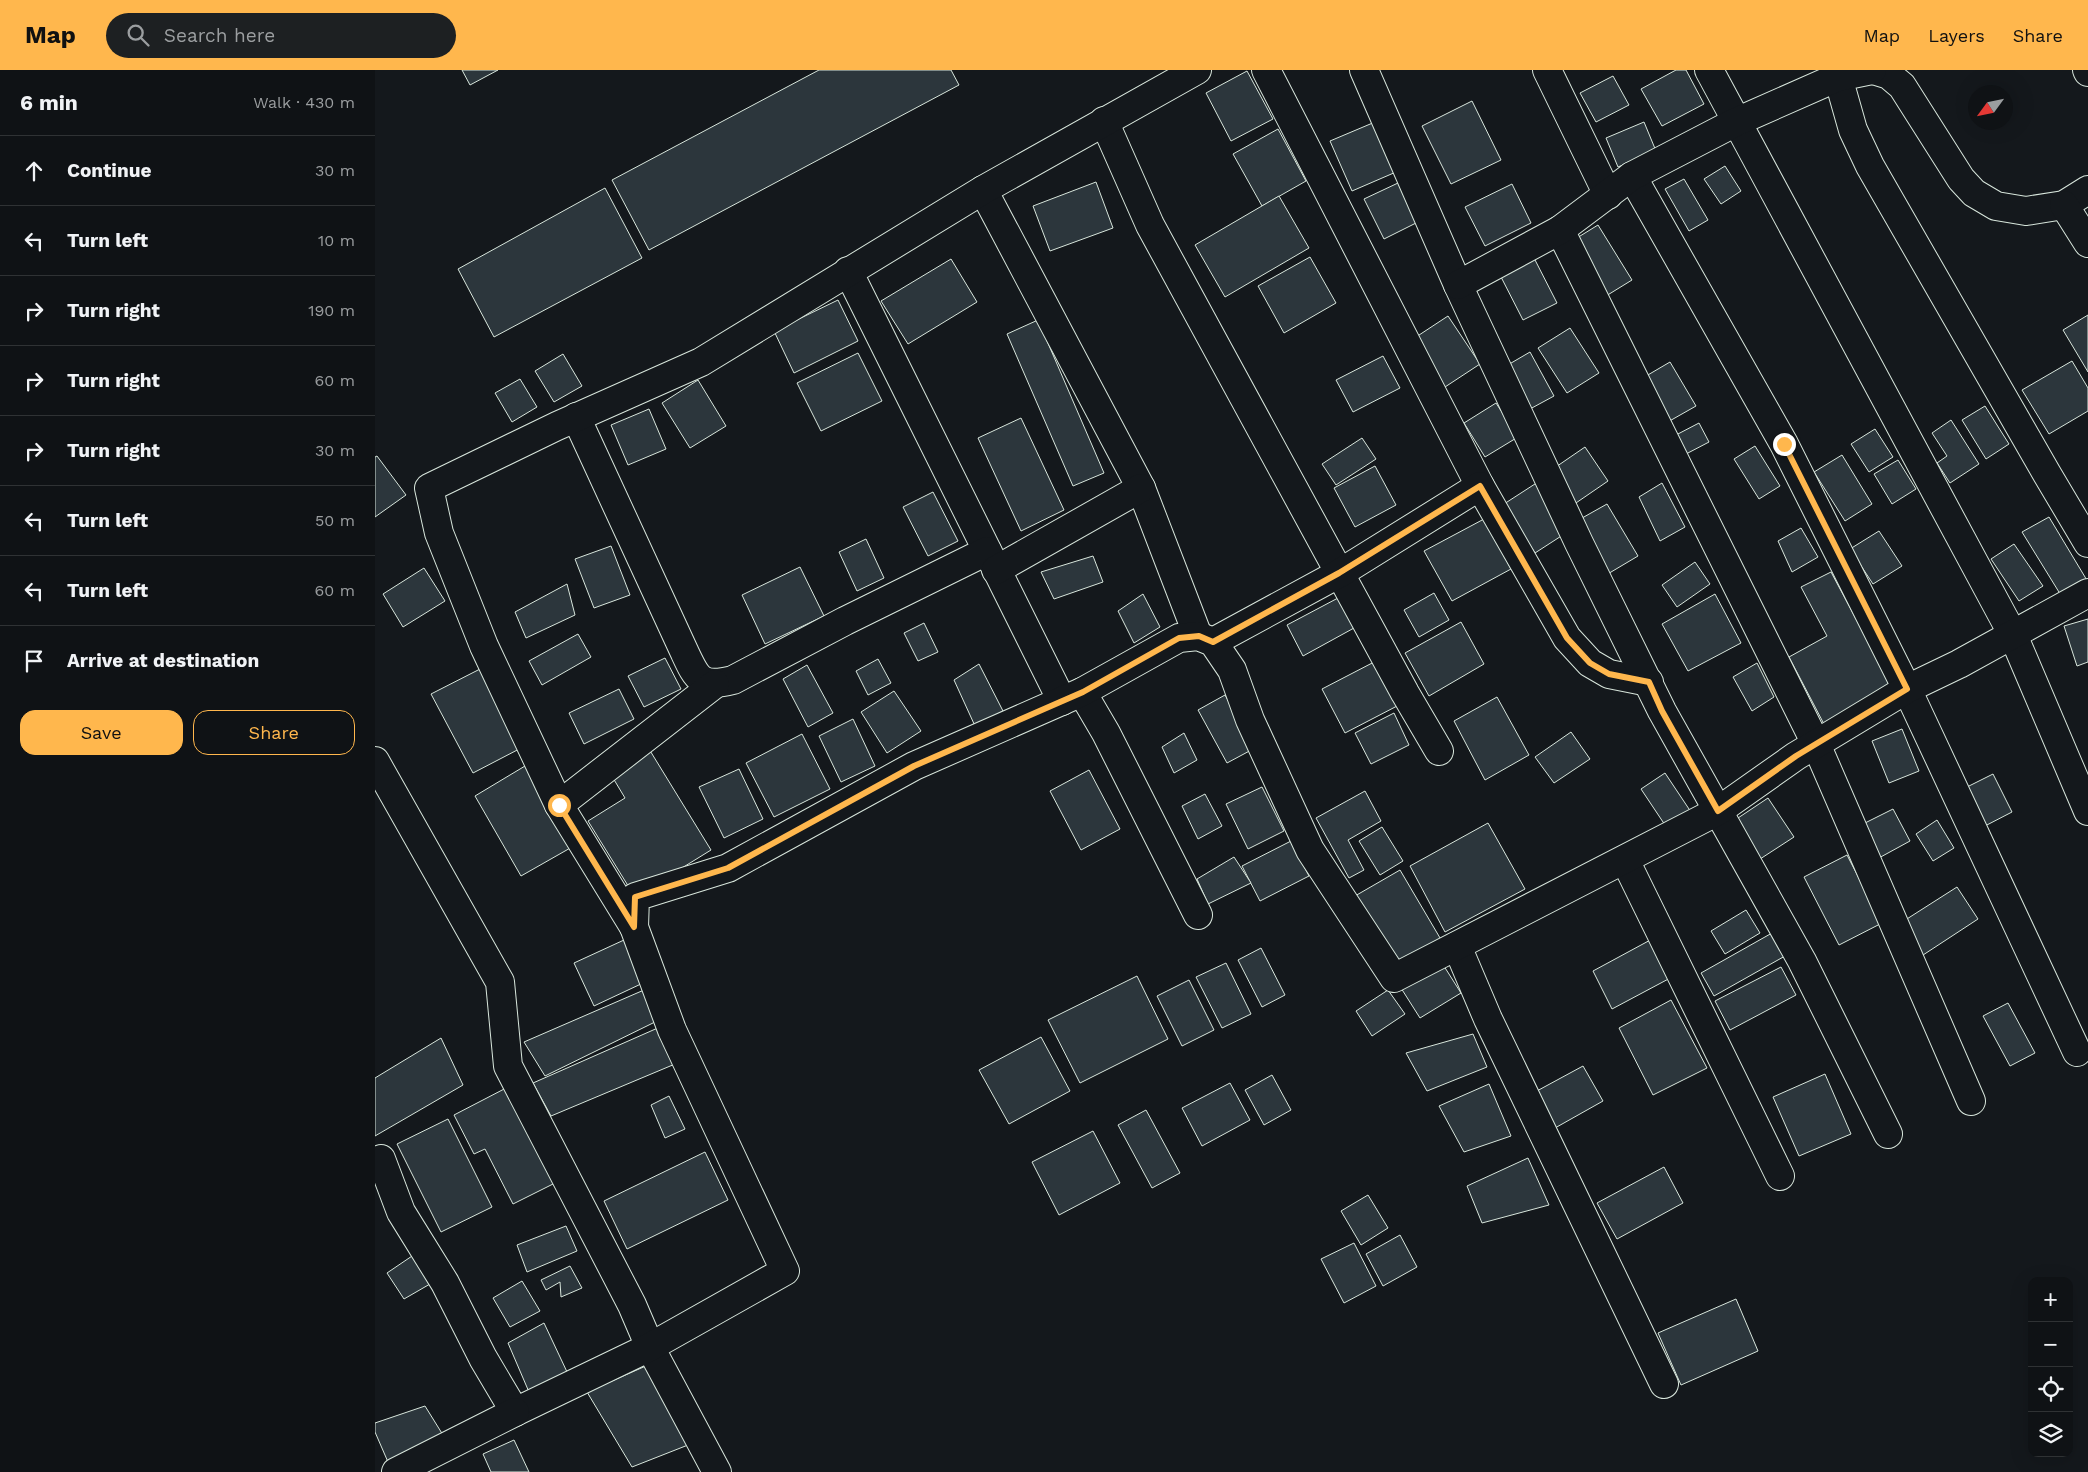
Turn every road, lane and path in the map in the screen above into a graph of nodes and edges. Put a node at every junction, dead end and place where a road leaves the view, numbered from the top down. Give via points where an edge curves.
1 (1197, 70) edge
2 (1266, 70) edge
3 (1364, 70) edge
4 (1547, 70) edge
5 (1709, 70) edge
6 (1872, 70) edge
7 (1838, 77) junction
8 (1104, 121) junction
9 (1736, 122) junction
10 (1632, 176) junction
11 (983, 190) junction
12 (2088, 190) edge
13 (1608, 195) junction
14 (2064, 205) junction
15 (1560, 230) junction
16 (2088, 244) edge
17 (848, 271) junction
18 (1458, 285) junction
19 (576, 417) junction
20 (1480, 486) junction
21 (1141, 488) junction
22 (2088, 543) edge
23 (992, 560) junction
24 (1339, 573) junction
25 (2088, 593) edge
26 (2013, 635) junction
27 (1206, 639) junction
28 (1649, 682) junction
29 (715, 684) junction
30 (1907, 689) junction
31 (1072, 697) junction
32 (1816, 744) junction
33 (1439, 751) dead end
34 (375, 761) edge
35 (559, 805) junction
36 (1718, 811) junction
37 (2088, 811) edge
38 (1625, 860) junction
39 (1198, 915) dead end
40 (634, 927) junction
41 (1457, 946) junction
42 (2077, 1052) dead end
43 (1971, 1101) dead end
44 (1888, 1134) dead end
45 (381, 1160) dead end
46 (1779, 1176) dead end
47 (651, 1347) junction
48 (1664, 1384) dead end
49 (515, 1412) junction
50 (396, 1472) edge
51 (717, 1472) edge

1 - 8 street
2 - 20 street
3 - 18 street
4 - 13 street
5 - 9 street
6 - 7 street
6 - 14 street via 1889,75 1902,86 1961,179 1974,193 1996,206 2026,211
7 - 9 street
7 - 22 street via 1853,130 1870,166
8 - 11 street
8 - 24 street via 1150,225
9 - 10 street
9 - 26 street
10 - 13 street
10 - 30 street via 1784,444
11 - 17 street
11 - 21 street
12 - 14 street
13 - 15 street
14 - 16 street
15 - 18 street
15 - 32 street
17 - 19 street via 701,362
17 - 23 street
18 - 28 street via 1579,543
19 - 29 street via 692,669 702,681
19 - 35 street via 429,488 439,533 484,646
20 - 24 street
20 - 28 street via 1567,638 1590,663 1609,674
21 - 23 street
21 - 27 street
23 - 29 street via 845,621 733,680
23 - 31 street
24 - 27 street
24 - 33 street
25 - 26 street
26 - 30 street
26 - 37 street
27 - 31 street via 1179,638
27 - 41 street via 1232,670 1250,720 1310,850 1394,978
28 - 36 street
29 - 35 street
30 - 32 street
30 - 42 street
31 - 39 street via 1111,741
31 - 40 street via 914,766 728,868 635,897
32 - 36 street
32 - 43 street
34 - 47 street via 500,982 508,1066
35 - 40 street
36 - 38 street
36 - 44 street via 1802,961
38 - 41 street
38 - 46 street
40 - 47 street via 672,1030 785,1271
41 - 48 street via 1488,1019
45 - 49 street via 401,1212 445,1283
47 - 49 street
47 - 51 street
49 - 50 street

